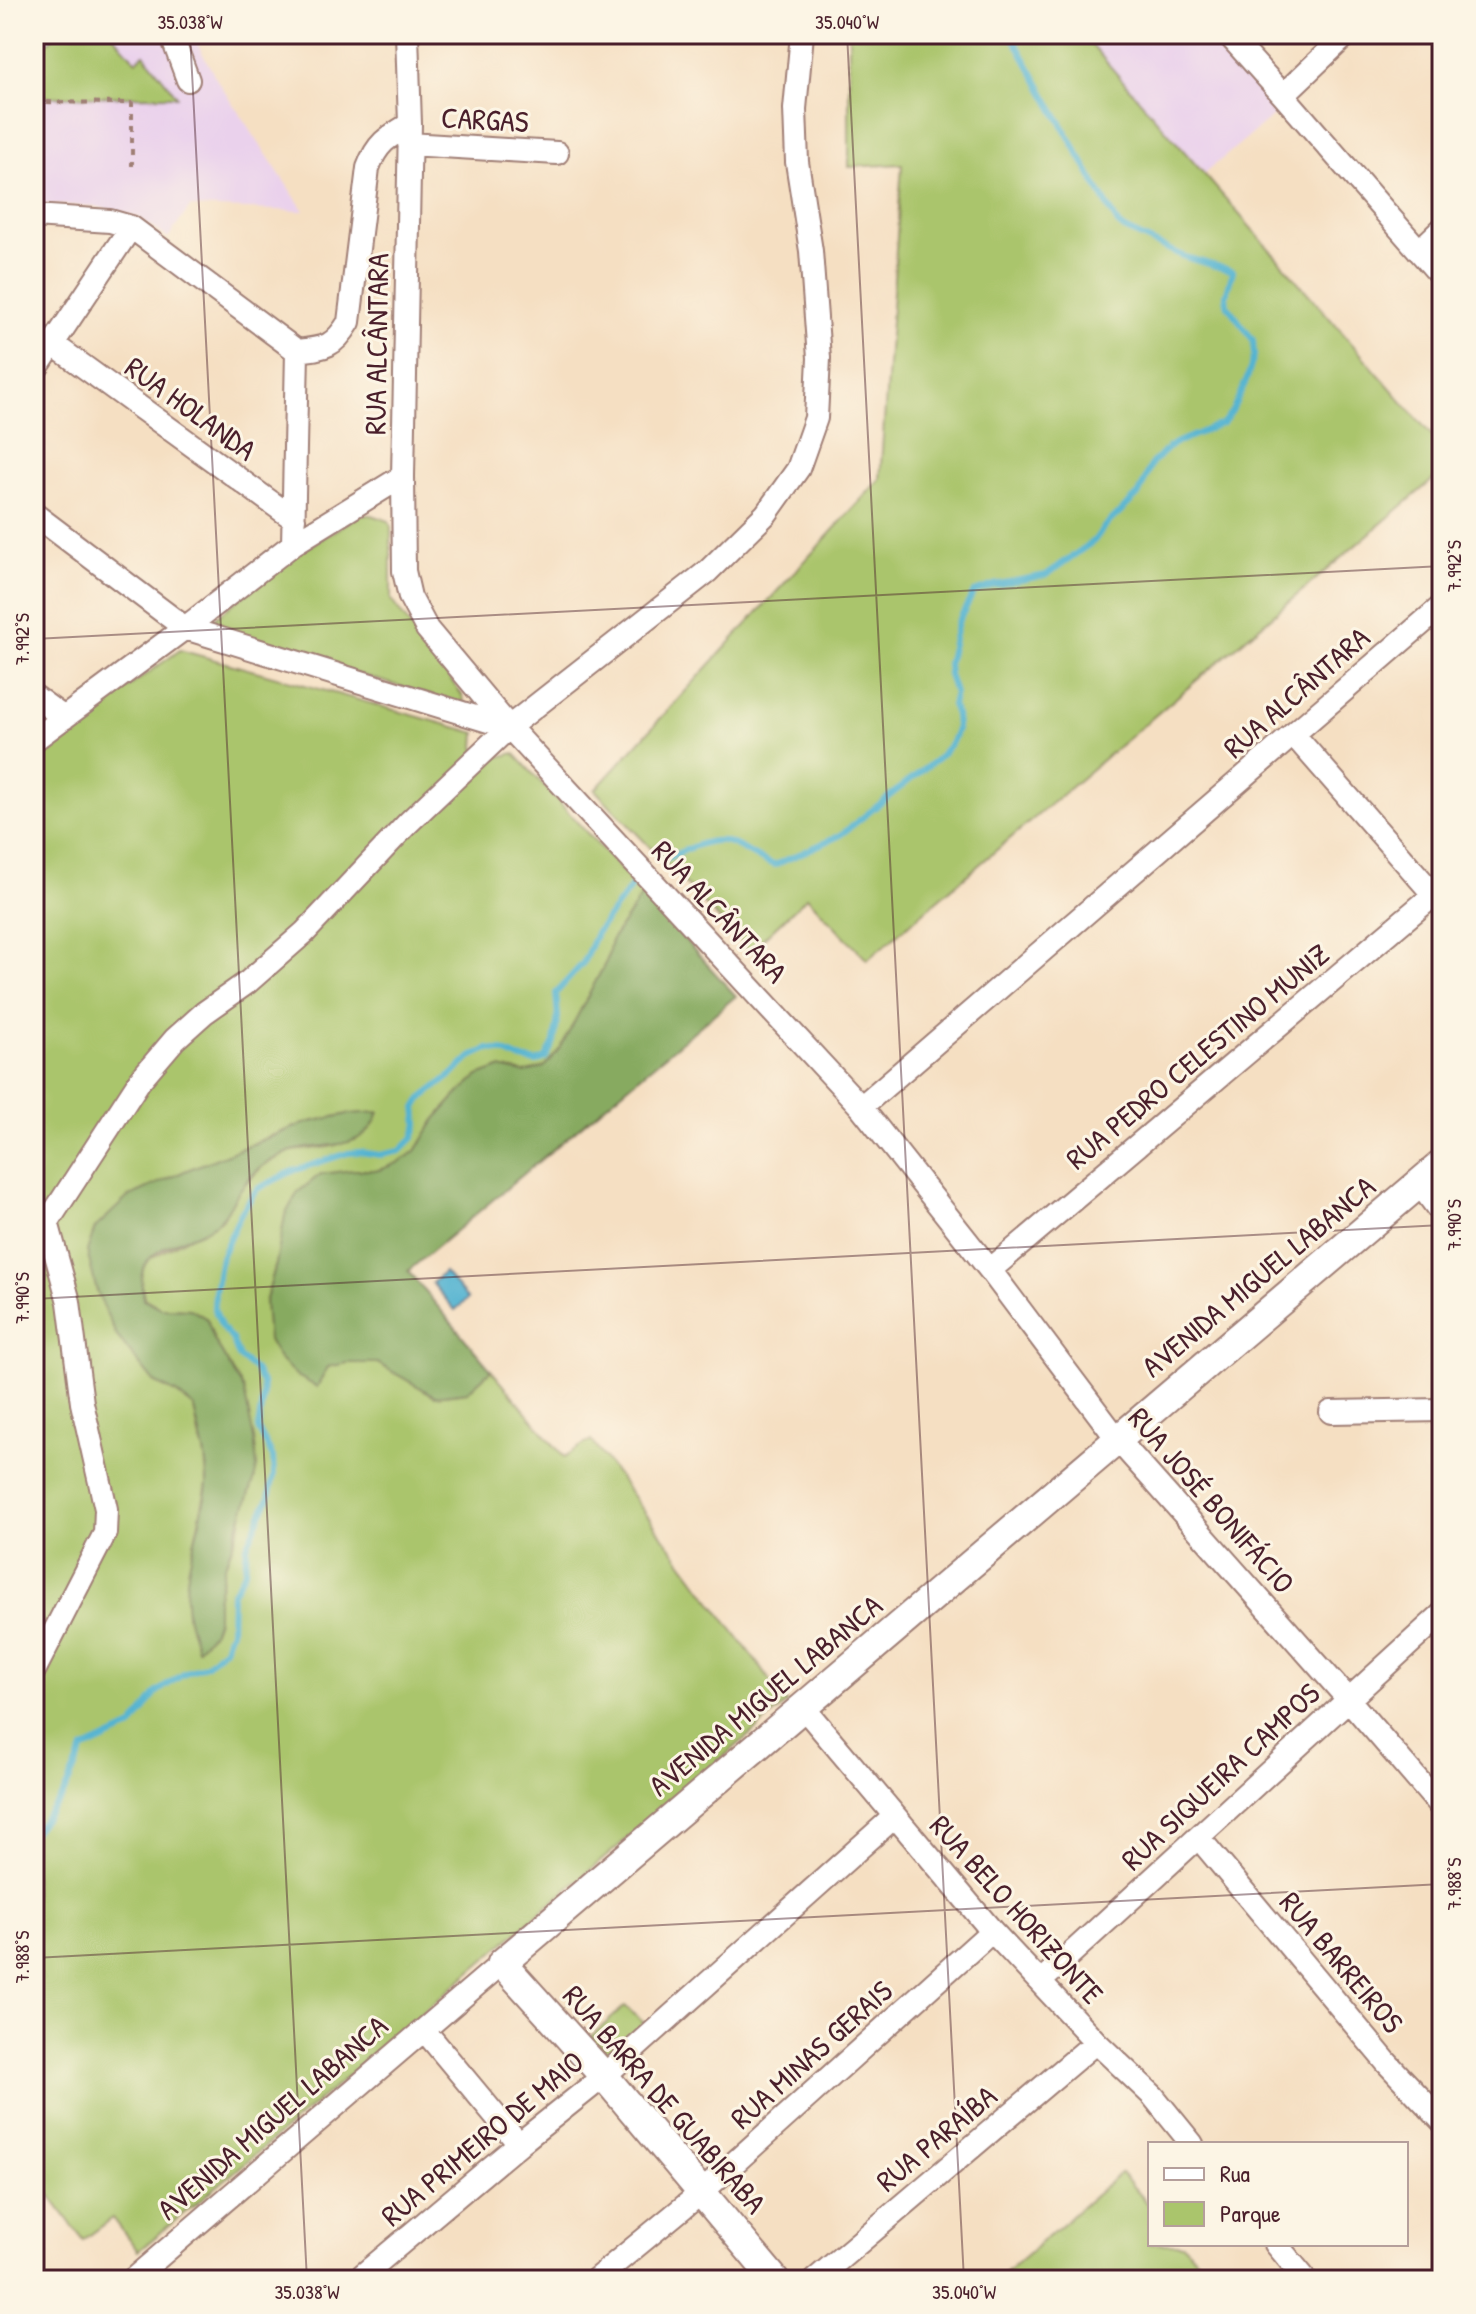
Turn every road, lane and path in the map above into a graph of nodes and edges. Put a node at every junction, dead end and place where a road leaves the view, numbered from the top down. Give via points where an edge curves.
1 (171, 34) edge
2 (407, 34) edge
3 (802, 34) edge
4 (1228, 34) edge
5 (1347, 34) edge
6 (188, 80) dead end
7 (1283, 95) junction
8 (34, 102) edge
9 (409, 134) junction
10 (557, 153) dead end
11 (132, 166) dead end
12 (34, 216) edge
13 (131, 227) junction
14 (1442, 229) edge
15 (1419, 251) junction
16 (1442, 277) edge
17 (54, 345) junction
18 (297, 351) junction
19 (34, 372) edge
20 (403, 476) junction
21 (34, 514) edge
22 (294, 519) junction
23 (293, 544) junction
24 (1442, 606) edge
25 (185, 628) junction
26 (34, 696) edge
27 (64, 718) junction
28 (509, 727) junction
29 (1293, 734) junction
30 (34, 740) edge
31 (1439, 896) edge
32 (861, 1107) junction
33 (1442, 1164) edge
34 (1419, 1183) junction
35 (1442, 1214) edge
36 (47, 1222) junction
37 (34, 1243) edge
38 (990, 1270) junction
39 (1442, 1410) edge
40 (1331, 1412) dead end
41 (1118, 1440) junction
42 (1442, 1614) edge
43 (34, 1671) edge
44 (1348, 1699) junction
45 (803, 1707) junction
46 (1442, 1808) edge
47 (894, 1817) junction
48 (1199, 1838) junction
49 (992, 1931) junction
50 (502, 1963) junction
51 (1040, 1982) junction
52 (425, 2031) junction
53 (1096, 2042) junction
54 (604, 2076) junction
55 (1442, 2121) edge
56 (1190, 2142) edge
57 (519, 2144) junction
58 (702, 2192) junction
59 (1278, 2246) edge
60 (148, 2276) edge
61 (357, 2280) edge
62 (595, 2280) edge
63 (775, 2280) edge
64 (815, 2280) edge
65 (1306, 2280) edge

1 - 6 street
2 - 9 street, RUA ALCÂNTARA
3 - 28 street via 795,109 797,162 819,358 816,418 798,469 766,514 708,571
4 - 7 street
5 - 7 street
7 - 15 street
8 - 11 path via 132,103
9 - 10 street, CARGAS
9 - 18 street via 388,137 374,151 368,168 349,322 339,339 323,348
9 - 20 street, RUA ALCÂNTARA
12 - 13 street
13 - 17 street
13 - 18 street
14 - 15 street
15 - 16 street
17 - 19 street
17 - 22 street, RUA HOLANDA
18 - 22 street
20 - 23 street
20 - 28 street, RUA ALCÂNTARA via 404,571 410,597 427,629
21 - 25 street
22 - 23 street
23 - 25 street
24 - 29 street, RUA ALCÂNTARA
25 - 27 street
25 - 28 street
26 - 27 street
27 - 30 street
28 - 32 street, RUA ALCÂNTARA
28 - 36 street via 305,932 175,1039 140,1080
29 - 31 street
29 - 32 street, RUA ALCÂNTARA
31 - 38 street, RUA PEDRO CELESTINO MUNIZ
32 - 38 street, RUA JOSÉ BONIFÁCIO
33 - 34 main road, AVENIDA MIGUEL LABANCA
34 - 35 street
34 - 41 main road, AVENIDA MIGUEL LABANCA
36 - 37 street
36 - 43 street via 69,1302 82,1403 106,1509 105,1533
38 - 41 street, RUA JOSÉ BONIFÁCIO
39 - 40 street
41 - 44 street, RUA JOSÉ BONIFÁCIO
41 - 45 main road, AVENIDA MIGUEL LABANCA
42 - 44 street, RUA SIQUEIRA CAMPOS
44 - 46 street, RUA JOSÉ BONIFÁCIO
44 - 48 street, RUA SIQUEIRA CAMPOS
45 - 47 street, RUA BELO HORIZONTE
45 - 50 main road, AVENIDA MIGUEL LABANCA
47 - 49 street, RUA BELO HORIZONTE
47 - 54 street, RUA PRIMEIRO DE MAIO
48 - 51 street, RUA SIQUEIRA CAMPOS
48 - 55 street, RUA BARREIROS
49 - 51 street, RUA BELO HORIZONTE
49 - 58 street, RUA MINAS GERAIS
50 - 52 street, AVENIDA MIGUEL LABANCA
50 - 54 main road, RUA BARRA DE GUABIRABA
51 - 53 street, RUA BELO HORIZONTE
52 - 57 street
52 - 60 street, AVENIDA MIGUEL LABANCA
53 - 56 street, RUA BELO HORIZONTE via 1153,2096
53 - 64 street, RUA PARAÍBA
54 - 57 street, RUA PRIMEIRO DE MAIO
54 - 58 main road, RUA BARRA DE GUABIRABA
57 - 61 street, RUA PRIMEIRO DE MAIO
58 - 62 street, RUA MINAS GERAIS
58 - 63 main road, RUA BARRA DE GUABIRABA
59 - 65 street

